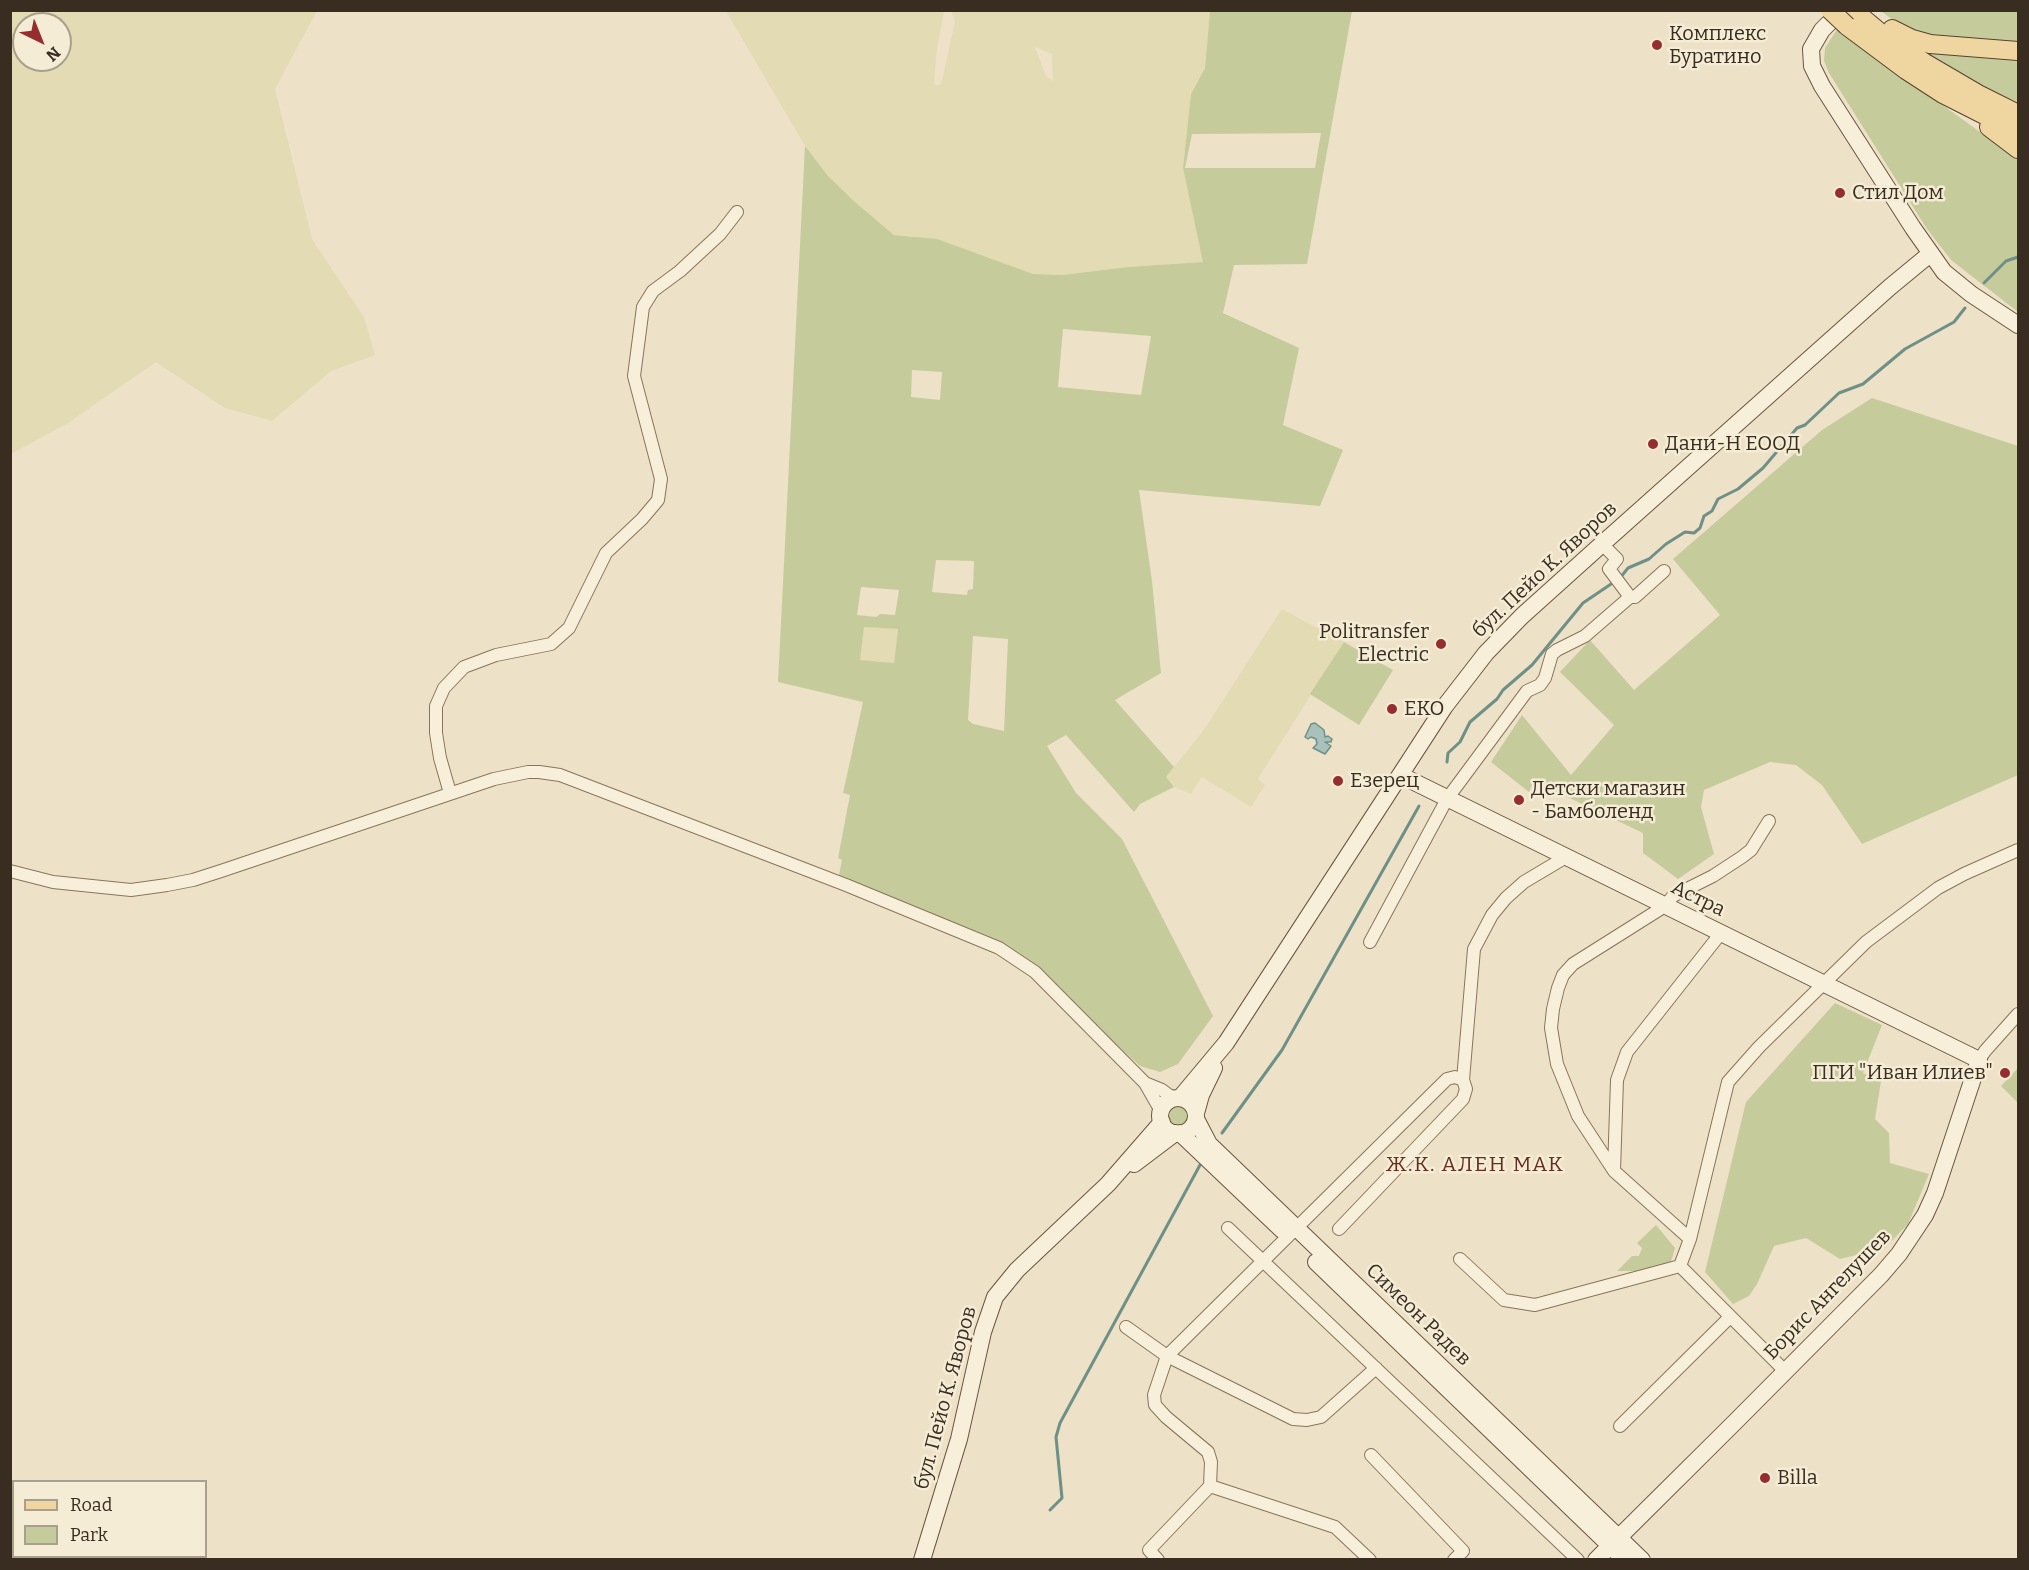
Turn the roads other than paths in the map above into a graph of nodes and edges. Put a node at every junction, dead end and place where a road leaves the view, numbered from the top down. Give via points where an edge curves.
1 (1830, 10) edge
2 (1853, 14) edge
3 (2019, 51) edge
4 (1943, 94) junction
5 (2019, 114) edge
6 (2019, 132) edge
7 (2019, 148) edge
8 (737, 212) dead end
9 (1930, 254) junction
10 (2019, 326) edge
11 (1602, 544) junction
12 (1664, 571) dead end
13 (1627, 594) junction
14 (1400, 776) junction
15 (450, 793) junction
16 (1447, 800) junction
17 (1769, 821) dead end
18 (2019, 850) edge
19 (1566, 857) junction
20 (10, 871) edge
21 (1665, 906) junction
22 (1721, 933) junction
23 (1370, 942) dead end
24 (1822, 984) junction
25 (2019, 1014) edge
26 (1226, 1043) junction
27 (1979, 1060) junction
28 (1462, 1080) junction
29 (1145, 1083) junction
30 (1177, 1098) junction
31 (1196, 1116) junction
32 (1169, 1125) junction
33 (1614, 1171) junction
34 (1228, 1228) dead end
35 (1339, 1229) dead end
36 (1292, 1232) junction
37 (1690, 1239) junction
38 (1460, 1258) dead end
39 (1264, 1262) junction
40 (1680, 1266) junction
41 (1730, 1317) junction
42 (1126, 1328) dead end
43 (1167, 1356) junction
44 (1376, 1368) junction
45 (1785, 1371) junction
46 (1620, 1426) dead end
47 (1371, 1455) dead end
48 (1209, 1486) junction
49 (1615, 1541) junction
50 (922, 1560) edge
51 (1158, 1560) edge
52 (1370, 1560) edge
53 (1454, 1560) edge
54 (1578, 1560) edge
55 (1596, 1560) edge
56 (1625, 1560) edge
57 (1642, 1560) edge

1 - 2 main road, bridge
2 - 3 main road via 1920,42
2 - 4 main road via 1906,70
2 - 5 main road via 1933,68
2 - 9 street via 1815,40 1812,66
4 - 6 main road
4 - 7 main road
8 - 15 street via 720,234 653,291 643,307 634,376 661,479 658,500 606,553 569,628 551,644 496,655 464,667 444,688 436,706 436,733
9 - 10 street via 1957,283
9 - 11 street, бул. Пейо К. Яворов
11 - 13 street via 1617,559 1609,569
11 - 14 street, бул. Пейо К. Яворов via 1486,653 1445,706
12 - 13 street via 1635,597
13 - 16 street via 1585,636 1552,654 1540,685 1527,692
14 - 16 street, Астра
14 - 26 street, бул. Пейо К. Яворов
15 - 20 street via 221,871 167,885 131,890 53,882
15 - 29 street via 528,772 560,776 921,915 999,948 1035,972
16 - 19 street, Астра
16 - 23 street
17 - 21 street via 1742,858 1673,896
18 - 24 street via 1938,888 1866,942
19 - 21 street, Астра
19 - 28 street via 1524,882 1506,898 1474,949
21 - 22 street, Астра
21 - 33 street via 1573,964 1563,975 1553,1009 1551,1028 1557,1064 1578,1116
22 - 24 street, Астра
22 - 33 street via 1627,1052 1617,1080
24 - 27 street, Астра
24 - 37 street via 1728,1082
25 - 27 street, Борис Ангелушев
26 - 30 street, бул. Пейо К. Яворов
26 - 31 street, бул. Пейо К. Яворов via 1201,1095
27 - 45 street, Борис Ангелушев via 1945,1170 1919,1225 1881,1275
28 - 35 street via 1466,1089 1463,1099
28 - 36 street via 1447,1079
29 - 30 street
29 - 32 street
30 - 31 street via 1189,1102
30 - 32 street via 1168,1101
31 - 32 street via 1190,1129
31 - 36 street, Симеон Радев via 1209,1144
32 - 36 street, Симеон Радев
32 - 50 street, бул. Пейо К. Яворов via 1017,1270 995,1297 983,1332 959,1439
33 - 37 street
34 - 39 street
36 - 39 street
36 - 49 street, Симеон Радев
37 - 40 street
38 - 40 street via 1504,1300 1535,1305
39 - 43 street
39 - 44 street
40 - 41 street
41 - 45 street
41 - 46 street
42 - 43 street
43 - 44 street via 1293,1419 1307,1420 1322,1416
43 - 48 street via 1154,1395 1155,1405 1208,1452
44 - 54 street
45 - 49 street, Борис Ангелушев
47 - 53 street via 1463,1551
48 - 51 street via 1149,1550
48 - 52 street via 1335,1527
49 - 55 street, Борис Ангелушев
49 - 56 street
49 - 57 street

